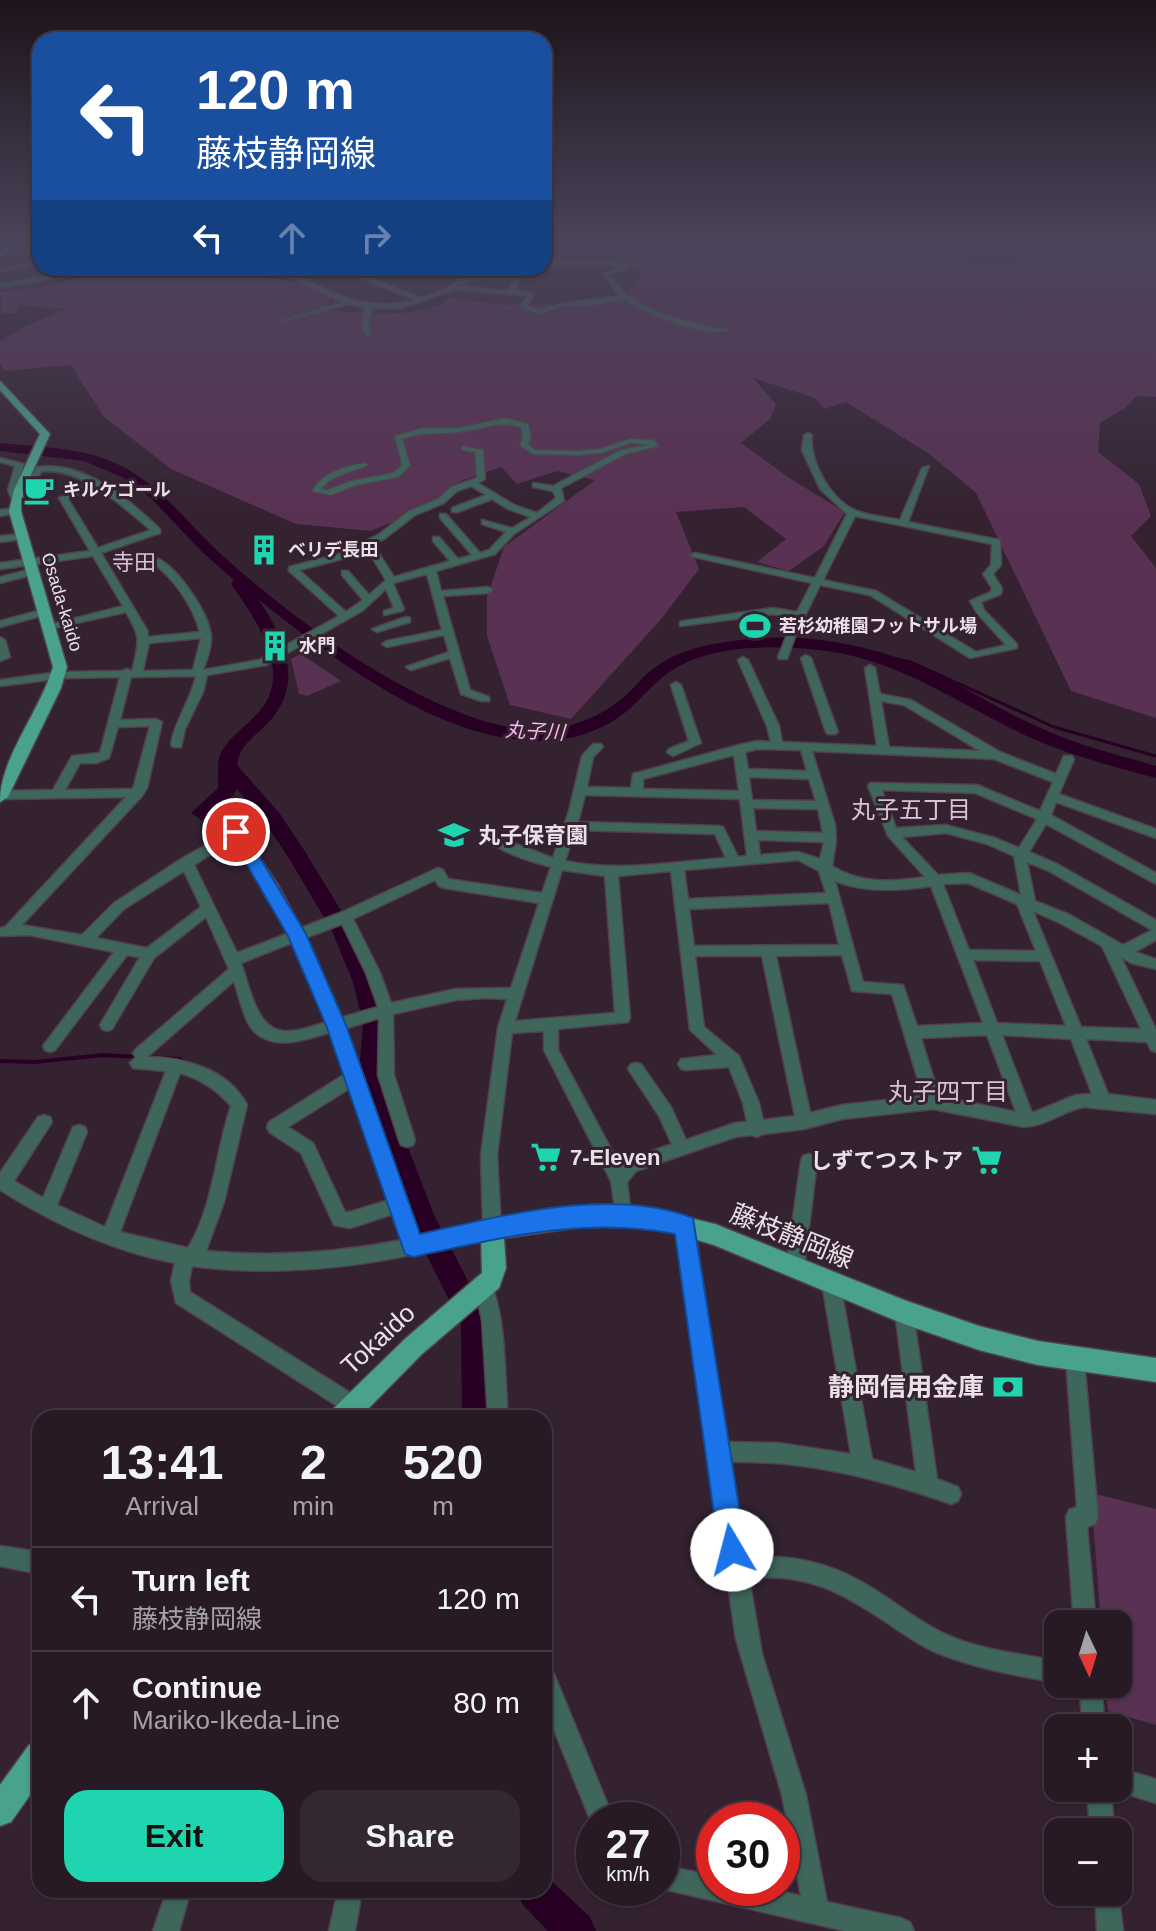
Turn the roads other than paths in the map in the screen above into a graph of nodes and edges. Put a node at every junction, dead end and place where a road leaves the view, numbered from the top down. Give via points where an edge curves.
1 (368, 331) edge
2 (369, 335) dead end
3 (0, 384) edge
4 (808, 435) dead end
5 (465, 448) dead end
6 (0, 460) edge
7 (364, 465) dead end
8 (926, 468) dead end
9 (16, 479) junction
10 (0, 480) edge
11 (472, 483) junction
12 (95, 484) junction
13 (536, 485) dead end
14 (556, 489) junction
15 (17, 496) junction
16 (492, 496) junction
17 (455, 510) dead end
18 (15, 511) junction
19 (0, 513) edge
20 (852, 513) junction
21 (443, 516) dead end
22 (538, 516) junction
23 (485, 522) dead end
24 (903, 523) junction
25 (512, 531) junction
26 (21, 537) junction
27 (0, 539) edge
28 (436, 539) dead end
29 (371, 549) junction
30 (93, 553) junction
31 (478, 556) junction
32 (695, 556) dead end
33 (156, 561) dead end
34 (457, 563) junction
35 (0, 566) edge
36 (31, 567) junction
37 (431, 571) junction
38 (345, 573) dead end
39 (0, 580) edge
40 (389, 581) junction
41 (816, 582) junction
42 (488, 590) dead end
43 (436, 594) junction
44 (369, 601) junction
45 (129, 608) junction
46 (45, 612) junction
47 (387, 613) dead end
48 (800, 616) junction
49 (346, 617) junction
50 (0, 624) edge
51 (684, 624) dead end
52 (50, 626) junction
53 (377, 629) dead end
54 (446, 632) junction
55 (206, 634) junction
56 (0, 640) edge
57 (144, 640) junction
58 (408, 640) junction
59 (387, 644) dead end
60 (452, 654) junction
61 (784, 656) dead end
62 (0, 658) edge
63 (806, 658) dead end
64 (743, 660) dead end
65 (411, 667) dead end
66 (870, 668) dead end
67 (132, 672) junction
68 (200, 673) junction
69 (59, 676) junction
70 (0, 683) edge
71 (676, 685) dead end
72 (875, 697) junction
73 (485, 699) dead end
74 (113, 724) junction
75 (832, 732) dead end
76 (177, 744) dead end
77 (777, 745) junction
78 (805, 746) junction
79 (597, 747) dead end
80 (883, 748) junction
81 (739, 749) junction
82 (673, 752) dead end
83 (996, 755) junction
84 (1068, 759) dead end
85 (742, 773) junction
86 (813, 775) junction
87 (1059, 780) junction
88 (580, 791) junction
89 (637, 792) junction
90 (138, 793) junction
91 (56, 795) junction
92 (0, 796) edge
93 (1052, 796) junction
94 (745, 800) junction
95 (822, 805) junction
96 (1044, 817) junction
97 (569, 826) junction
98 (892, 833) junction
99 (1156, 834) edge
100 (750, 835) junction
101 (830, 838) junction
102 (492, 839) dead end
103 (1020, 856) junction
104 (754, 858) junction
105 (733, 860) junction
106 (186, 862) junction
107 (555, 866) junction
108 (677, 866) junction
109 (825, 868) junction
110 (611, 872) junction
111 (1156, 879) edge
112 (935, 880) junction
113 (834, 898) junction
114 (546, 899) junction
115 (1026, 903) junction
116 (681, 904) junction
117 (208, 909) junction
118 (345, 917) junction
119 (1156, 926) edge
120 (5, 932) edge
121 (297, 934) junction
122 (1156, 934) edge
123 (85, 941) junction
124 (1108, 944) junction
125 (124, 949) junction
126 (848, 950) junction
127 (688, 951) junction
128 (768, 951) junction
129 (1123, 952) junction
130 (149, 954) junction
131 (964, 955) junction
132 (1045, 956) junction
133 (1156, 964) edge
134 (235, 965) junction
135 (515, 994) junction
136 (386, 1009) junction
137 (551, 1024) junction
138 (107, 1025) dead end
139 (336, 1025) junction
140 (505, 1028) junction
141 (992, 1029) junction
142 (911, 1032) junction
143 (1077, 1033) junction
144 (1154, 1041) edge
145 (50, 1046) dead end
146 (734, 1060) junction
147 (176, 1064) junction
148 (686, 1064) dead end
149 (636, 1069) dead end
150 (354, 1077) junction
151 (933, 1102) junction
152 (1104, 1103) junction
153 (1156, 1107) edge
154 (1027, 1120) junction
155 (44, 1122) dead end
156 (804, 1122) junction
157 (757, 1130) junction
158 (79, 1132) dead end
159 (377, 1142) junction
160 (681, 1147) junction
161 (809, 1161) dead end
162 (619, 1180) junction
163 (2, 1182) edge
164 (398, 1205) junction
165 (47, 1209) junction
166 (623, 1216) junction
167 (685, 1225) junction
168 (492, 1229) junction
169 (110, 1236) junction
170 (419, 1245) junction
171 (189, 1256) junction
172 (795, 1268) junction
173 (831, 1283) junction
174 (473, 1296) junction
175 (904, 1312) junction
176 (1075, 1360) junction
177 (1156, 1370) edge
178 (344, 1410) edge
179 (349, 1410) edge
180 (497, 1410) edge
181 (718, 1452) junction
182 (863, 1464) junction
183 (928, 1486) junction
184 (951, 1494) dead end
185 (0, 1556) edge
186 (32, 1562) edge
187 (735, 1569) junction
188 (1084, 1610) edge
189 (1044, 1669) edge
190 (552, 1697) edge
191 (32, 1767) edge
192 (1132, 1784) edge
193 (1156, 1791) edge
194 (595, 1802) edge
195 (0, 1811) edge
196 (680, 1881) edge
197 (176, 1898) edge
198 (348, 1898) edge
199 (1108, 1906) edge
200 (816, 1912) junction
201 (166, 1931) edge
202 (342, 1931) edge
203 (901, 1931) edge
204 (1110, 1931) edge

1 - 2 street
3 - 15 main road, Osada-kaido via 44,431
4 - 20 street via 806,450 824,489
5 - 11 street via 479,450 481,479
6 - 9 street via 20,464
7 - 14 street via 333,474 316,491 328,493 396,475 406,465 398,438 422,430 459,430 506,420 525,426 524,445 533,452 587,453 638,440 654,444 651,449 624,452
8 - 24 street
9 - 10 street
9 - 15 street via 12,495
11 - 16 street
11 - 29 street via 405,517 368,543
12 - 15 street via 45,467
12 - 30 street via 63,498
12 - 30 street via 130,505 157,531
13 - 14 street
14 - 22 street via 561,499
15 - 18 main road, Osada-kaido
16 - 17 street
16 - 22 street
18 - 19 street
18 - 26 main road, Osada-kaido
20 - 24 street
20 - 41 street
21 - 31 street
22 - 25 street
23 - 25 street
24 - 41 street via 997,542 997,562 988,574 996,594 975,601 1013,646 974,656 873,593
25 - 31 street via 492,552
26 - 27 street
26 - 36 main road, Osada-kaido
28 - 34 street
29 - 40 street
29 - 49 street via 292,569
30 - 36 street
30 - 45 street
31 - 34 street
32 - 41 street
33 - 55 street via 179,583
34 - 37 street
35 - 36 street
36 - 39 street
36 - 46 main road, Osada-kaido
37 - 40 street
37 - 43 street
38 - 44 street
40 - 44 street
40 - 47 street via 399,609
41 - 48 street
42 - 43 street
43 - 54 street
44 - 49 street
45 - 52 street
45 - 57 street
46 - 50 street
46 - 52 main road, Osada-kaido
48 - 51 street via 773,611
48 - 61 street
49 - 68 street via 250,667
52 - 69 main road, Osada-kaido
53 - 58 street via 401,621
54 - 58 street
54 - 60 street
55 - 57 street
55 - 68 street
56 - 62 street via 5,657
57 - 67 street
58 - 59 street
60 - 65 street
60 - 73 street via 465,692
63 - 75 street
64 - 77 street
66 - 72 street
67 - 68 street
67 - 69 street
67 - 74 street
68 - 76 street
69 - 70 street
69 - 92 main road, Osada-kaido
71 - 82 street via 695,743
72 - 80 street
72 - 83 street via 907,702
74 - 90 street via 156,722
74 - 91 street via 105,755 76,759
77 - 78 street
77 - 81 street
78 - 80 street
78 - 86 street
79 - 88 street via 588,756
80 - 83 street
81 - 85 street
81 - 89 street via 637,777
83 - 87 street
84 - 87 street
85 - 86 street
85 - 94 street
86 - 95 street
87 - 93 street
88 - 89 street
88 - 97 street
89 - 94 street
90 - 91 street
90 - 120 street
91 - 92 street
93 - 96 street
93 - 99 street
94 - 95 street
94 - 100 street
95 - 101 street
96 - 98 street via 977,789 874,786
96 - 103 street
96 - 111 street
97 - 105 street via 719,830
97 - 107 street
98 - 103 street via 965,832
98 - 112 street
100 - 101 street
100 - 104 street
101 - 109 street
102 - 107 street
103 - 115 street
103 - 119 street via 1052,867
104 - 105 street
104 - 109 street via 798,856
105 - 108 street
106 - 117 street
106 - 121 street via 236,832
106 - 123 street via 119,906
107 - 110 street
107 - 114 street
108 - 110 street
108 - 116 street
109 - 112 street via 842,879 866,884
109 - 113 street
110 - 137 street via 623,1018
112 - 115 street via 969,878
112 - 131 street
113 - 116 street
113 - 126 street
114 - 118 street via 444,883 438,873
114 - 135 street
115 - 124 street
115 - 132 street
116 - 127 street
117 - 130 street
117 - 134 street
118 - 121 street
118 - 136 street
120 - 123 street via 29,930
121 - 134 street
121 - 139 street
122 - 129 street
123 - 125 street
124 - 129 street
124 - 144 street
125 - 130 street
125 - 145 street
126 - 128 street
126 - 142 street via 857,987 898,989
127 - 128 street
127 - 146 street via 697,1030
128 - 156 street
129 - 133 street
130 - 138 street
131 - 132 street
131 - 141 street
132 - 143 street
134 - 139 street via 261,1030 287,1038
134 - 147 street via 140,1058
135 - 136 street via 444,995
135 - 140 street
136 - 139 street
136 - 159 street via 386,1075 406,1136
137 - 140 street
137 - 162 street via 551,1050
139 - 150 street
140 - 168 street via 489,1155
141 - 142 street
141 - 143 street
141 - 154 street
142 - 151 street
143 - 144 street
143 - 152 street
146 - 148 street
146 - 157 street
147 - 169 street
147 - 171 street via 218,1083 239,1105 201,1245
149 - 160 street
150 - 159 street
150 - 164 street via 275,1127 307,1148 340,1219
151 - 154 street
151 - 156 street via 842,1112
152 - 153 street
152 - 154 street via 1078,1101
155 - 163 street
156 - 157 street
157 - 160 street via 735,1130
158 - 165 street
159 - 164 street
160 - 162 street via 630,1166
161 - 172 street
162 - 166 street
163 - 165 street
164 - 170 street
165 - 169 street
166 - 167 main road, 藤枝静岡線
166 - 168 main road, 藤枝静岡線 via 565,1217
167 - 172 main road, 藤枝静岡線
167 - 181 street
168 - 170 street
168 - 174 main road via 495,1268
169 - 171 street
170 - 171 street via 307,1262
171 - 178 street via 180,1281 182,1297
172 - 173 main road, 藤枝静岡線
173 - 175 main road, 藤枝静岡線
173 - 182 street
174 - 179 main road, Tokaido
174 - 180 street via 491,1320
175 - 176 main road, 藤枝静岡線 via 979,1338
175 - 183 street
176 - 177 main road, 藤枝静岡線
176 - 188 street via 1088,1517 1076,1517
181 - 182 street via 796,1452
181 - 187 street
182 - 183 street
183 - 184 street
185 - 186 street
187 - 189 street via 812,1570 853,1588 937,1642
187 - 200 street via 756,1682 791,1789
190 - 194 street
191 - 195 main road
192 - 193 street
196 - 200 street
197 - 201 street
198 - 202 street
199 - 204 street
200 - 203 street

